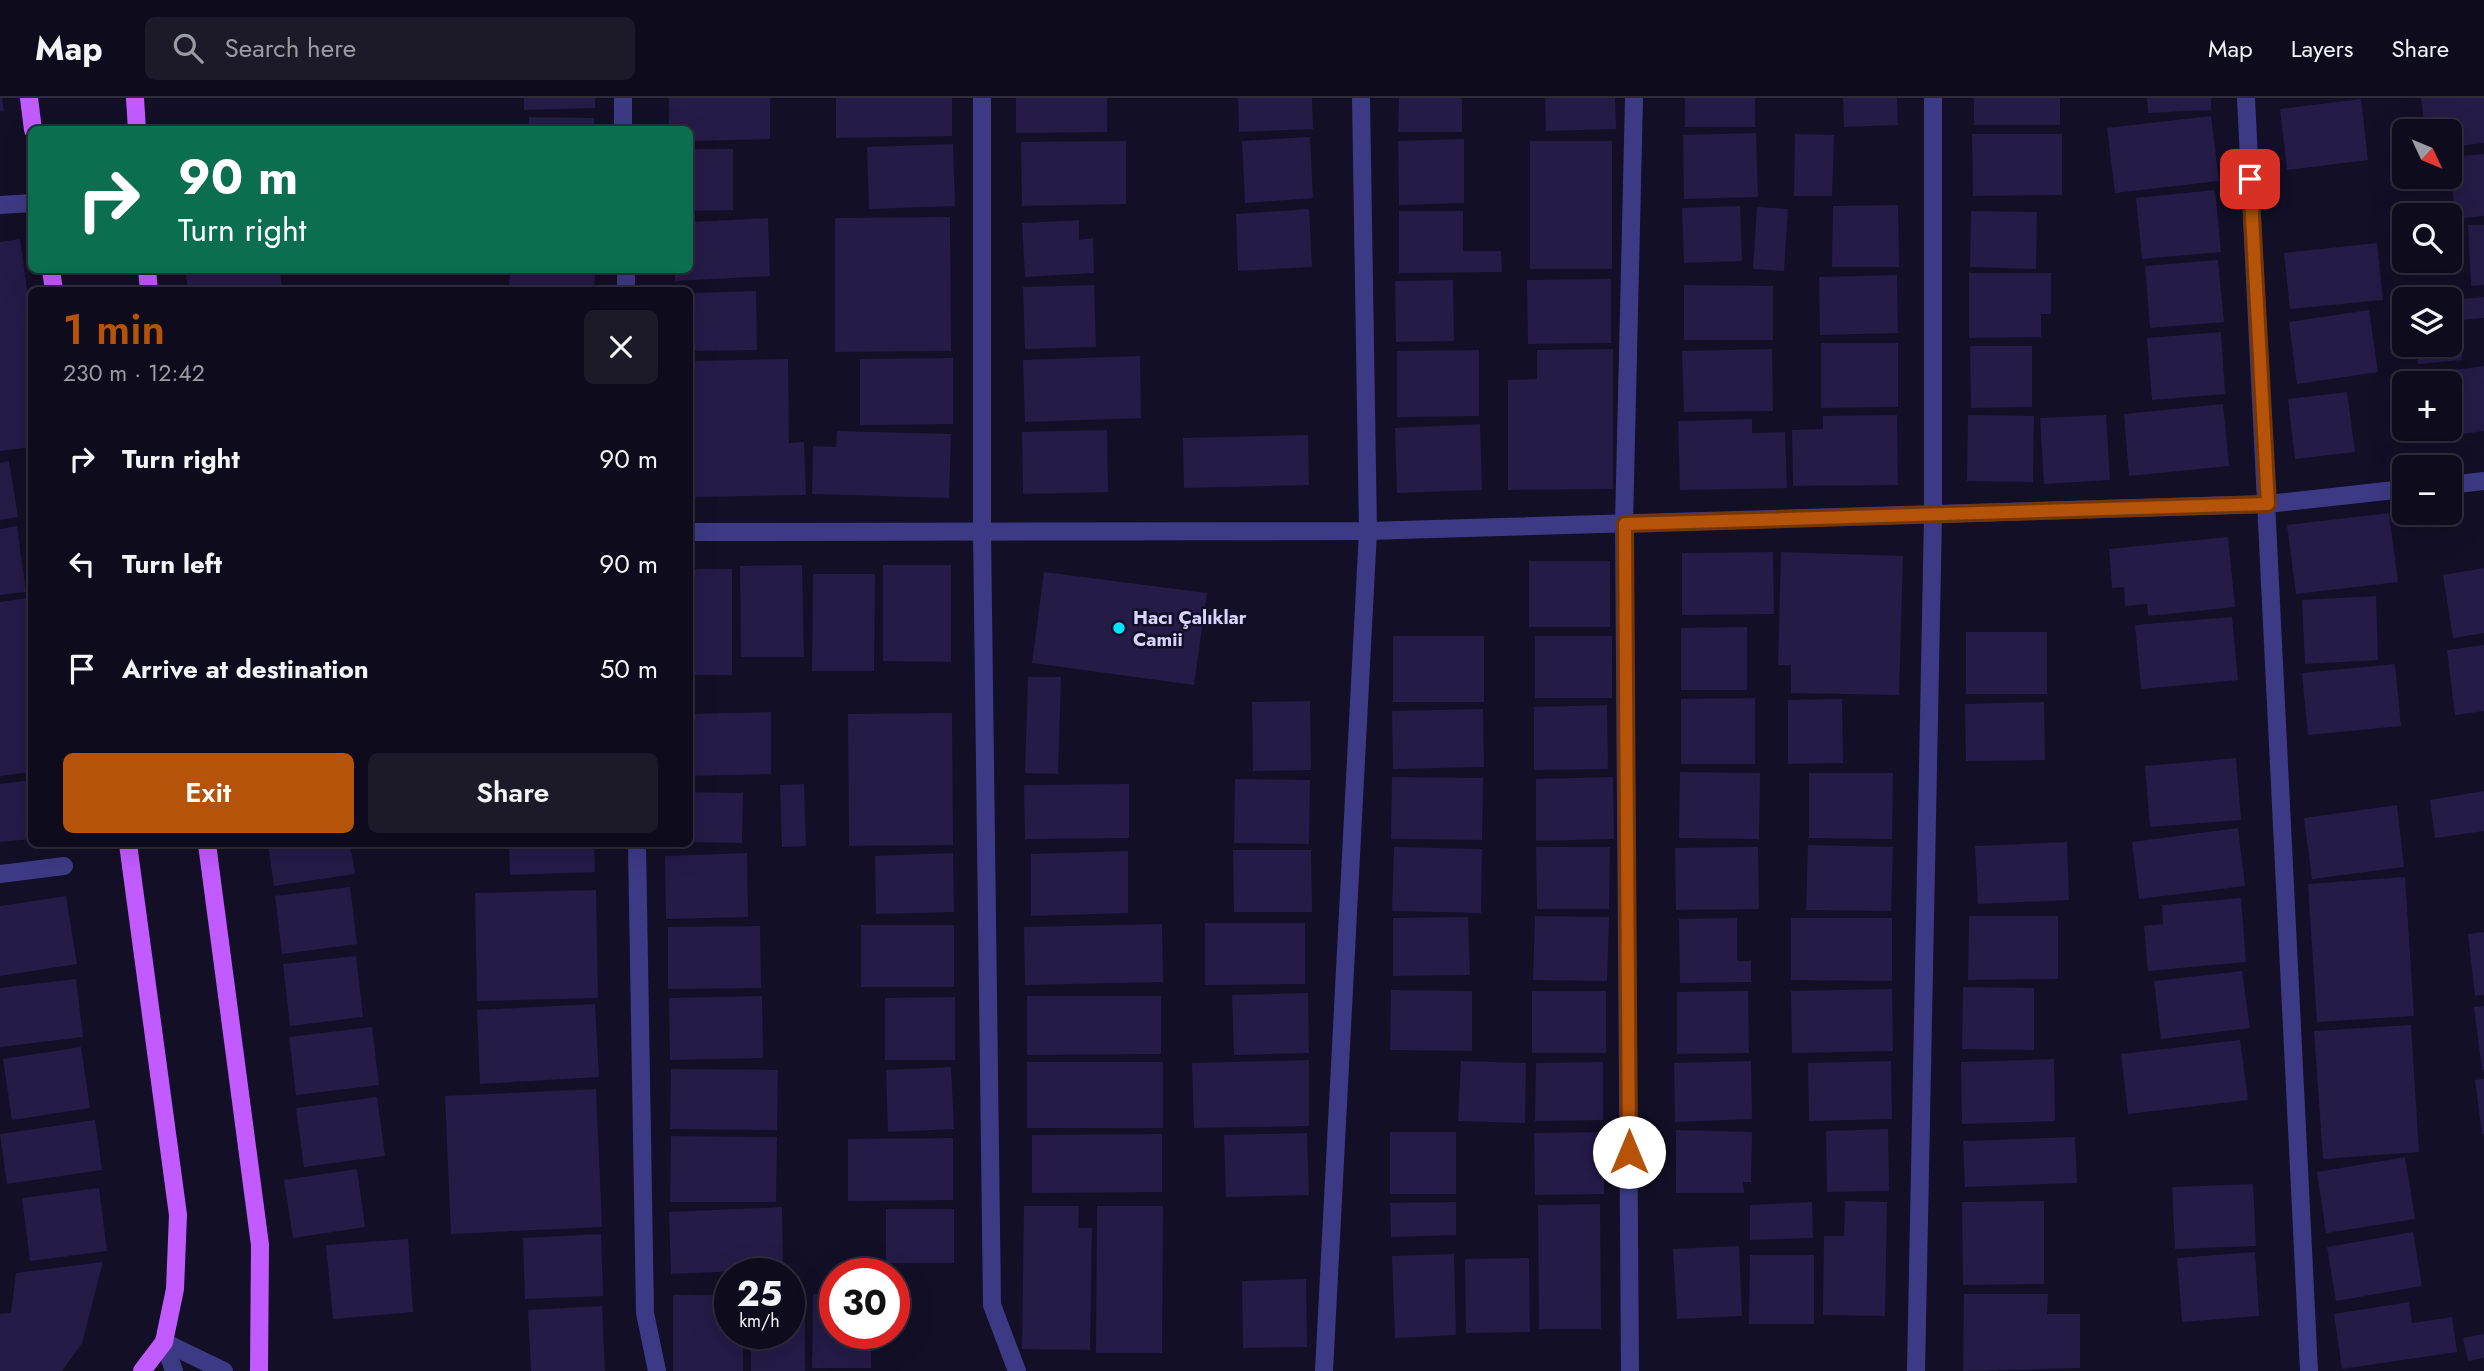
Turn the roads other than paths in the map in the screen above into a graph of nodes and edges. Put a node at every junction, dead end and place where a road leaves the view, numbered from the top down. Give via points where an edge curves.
1 (29, 98) edge
2 (135, 98) edge
3 (623, 98) edge
4 (982, 98) edge
5 (1361, 98) edge
6 (1634, 98) edge
7 (1933, 98) edge
8 (2246, 98) edge
9 (32, 126) edge
10 (137, 126) edge
11 (623, 126) edge
12 (28, 203) edge
13 (0, 205) edge
14 (2484, 481) edge
15 (2462, 484) edge
16 (2392, 490) edge
17 (2268, 504) junction
18 (1933, 516) junction
19 (1625, 524) junction
20 (982, 531) junction
21 (1368, 531) junction
22 (693, 532) edge
23 (128, 847) edge
24 (207, 847) edge
25 (637, 847) edge
26 (64, 866) dead end
27 (0, 874) edge
28 (164, 1342) junction
29 (142, 1371) edge
30 (174, 1371) edge
31 (224, 1371) edge
32 (259, 1371) edge
33 (657, 1371) edge
34 (1017, 1371) edge
35 (1324, 1371) edge
36 (1630, 1371) edge
37 (1916, 1371) edge
38 (2309, 1371) edge

1 - 9 main road
2 - 10 main road
3 - 11 street
4 - 20 street
5 - 21 street
6 - 19 street
7 - 18 street
8 - 17 street
12 - 13 street
14 - 15 street
16 - 17 street
17 - 18 street
17 - 38 street
18 - 19 street
18 - 37 street
19 - 21 street
19 - 36 street
20 - 21 street
20 - 22 street
20 - 34 street via 992,1305
21 - 35 street
23 - 28 main road via 178,1215 175,1289
24 - 32 main road via 260,1245
25 - 33 street via 645,1313
26 - 27 street
28 - 29 main road
28 - 30 street
28 - 31 street

